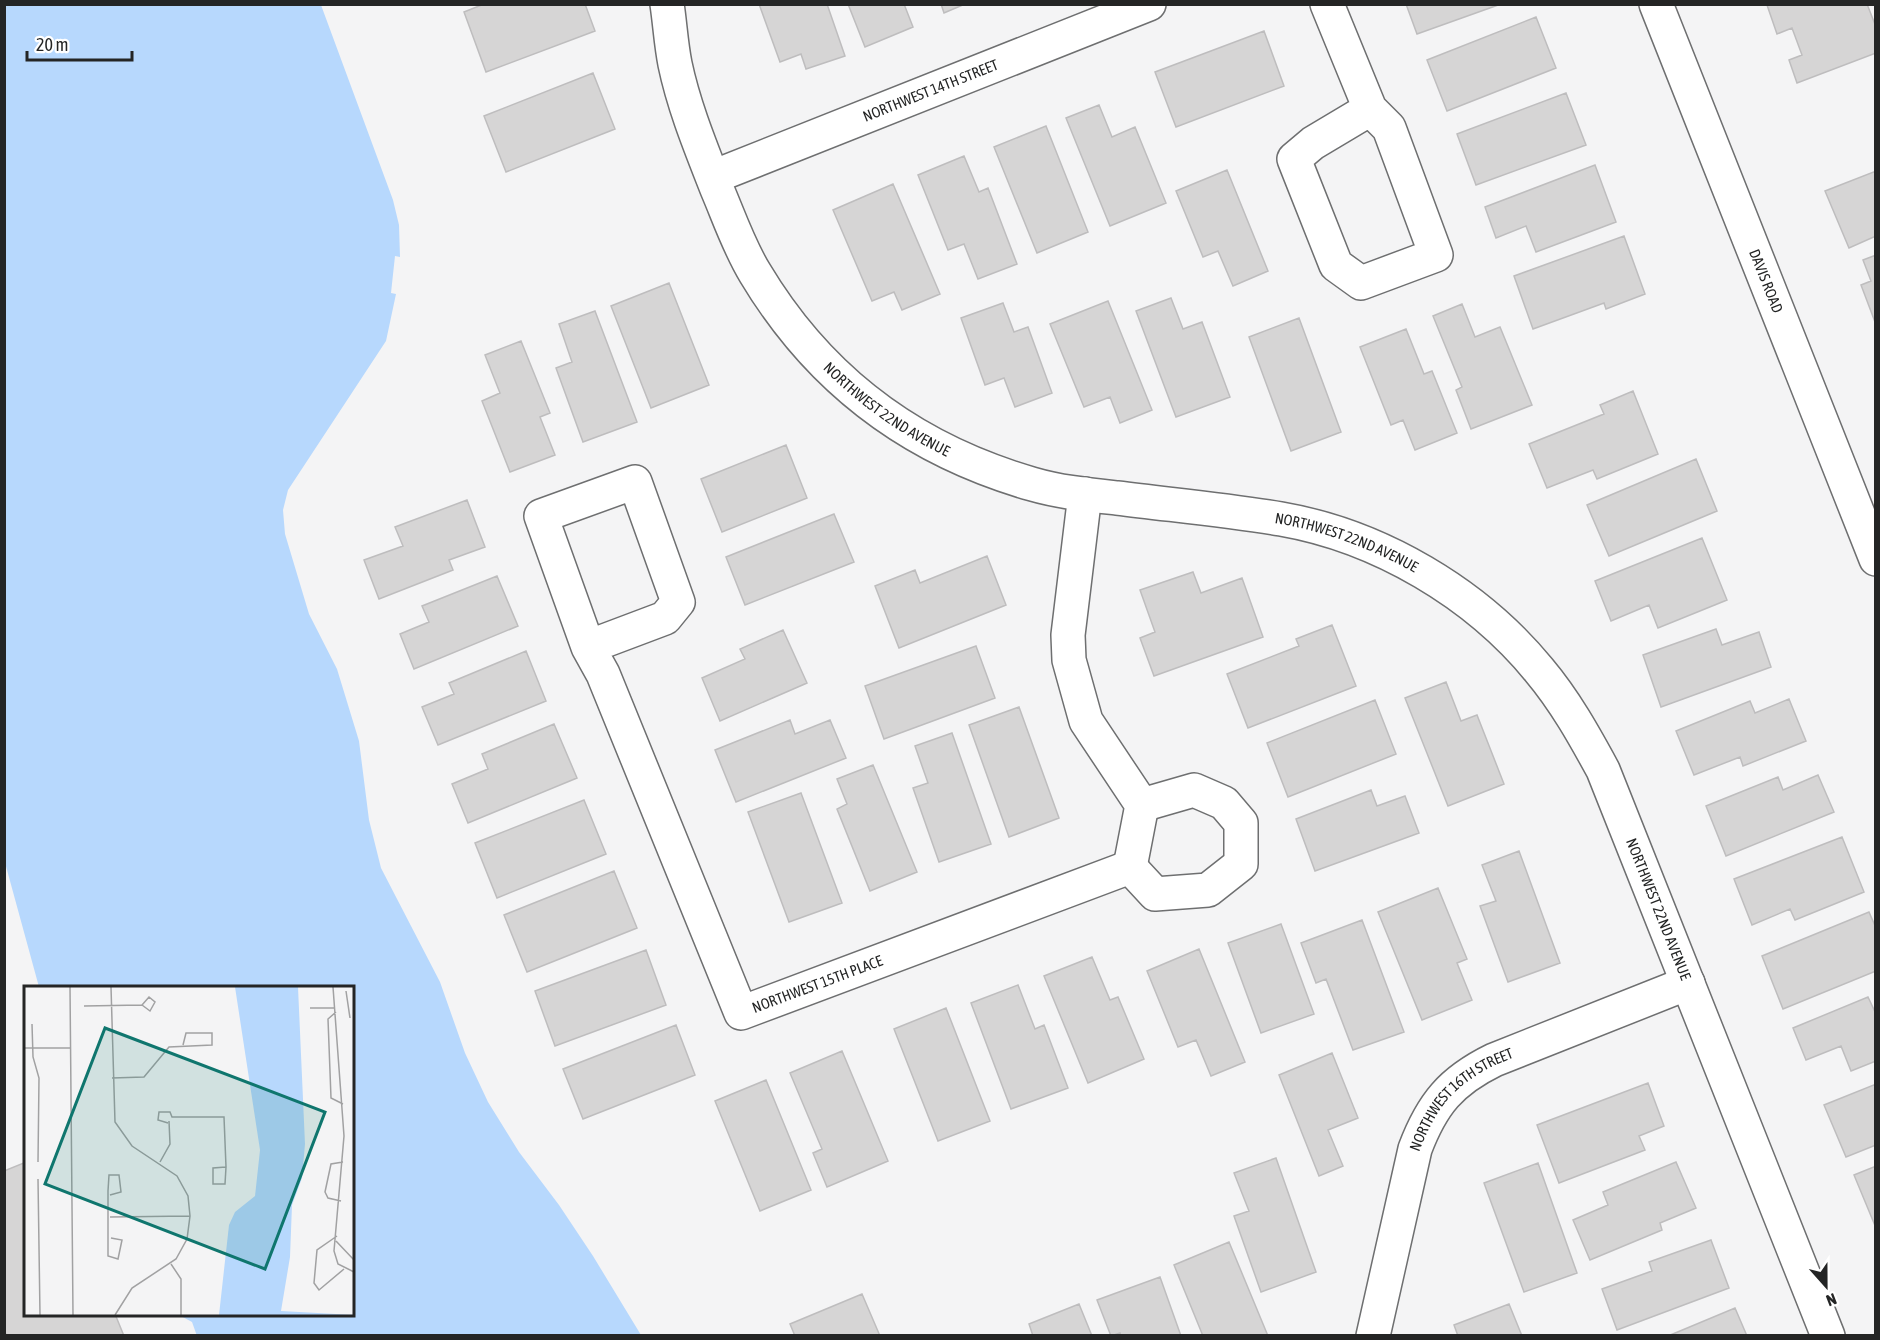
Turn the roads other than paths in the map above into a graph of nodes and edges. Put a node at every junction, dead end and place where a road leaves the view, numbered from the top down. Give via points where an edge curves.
1 (667, 4) edge
2 (1149, 4) edge
3 (1327, 4) edge
4 (1656, 4) edge
5 (1370, 109) junction
6 (713, 177) junction
7 (1085, 494) junction
8 (1875, 559) edge
9 (588, 647) junction
10 (1142, 805) junction
11 (1130, 867) junction
12 (1688, 983) junction
13 (1373, 1335) edge
14 (1828, 1335) edge

1 - 6 street, NORTHWEST 22ND AVENUE via 675,63 691,122
2 - 6 street, NORTHWEST 14TH STREET
3 - 5 street
4 - 8 street, DAVIS ROAD
5 - 5 street via 1294,159 1336,265 1361,283 1436,255 1389,128
6 - 7 street, NORTHWEST 22ND AVENUE via 741,246 788,323 828,369 866,402 924,441 978,467 1035,485
7 - 10 street via 1068,634 1069,660 1086,721
7 - 12 street, NORTHWEST 22ND AVENUE via 1283,519 1342,535 1398,558 1449,588 1497,626 1539,668 1574,717 1603,770
9 - 9 street, NORTHWEST 15TH PLACE via 541,516 635,482 678,602 665,618
9 - 11 street, NORTHWEST 15TH PLACE via 603,674 741,1013
10 - 11 street
10 - 11 street via 1194,790 1224,803 1241,823 1240,864 1208,890 1155,894
12 - 13 street, NORTHWEST 16TH STREET via 1494,1060 1452,1086 1436,1105 1415,1149
12 - 14 street, NORTHWEST 22ND AVENUE

